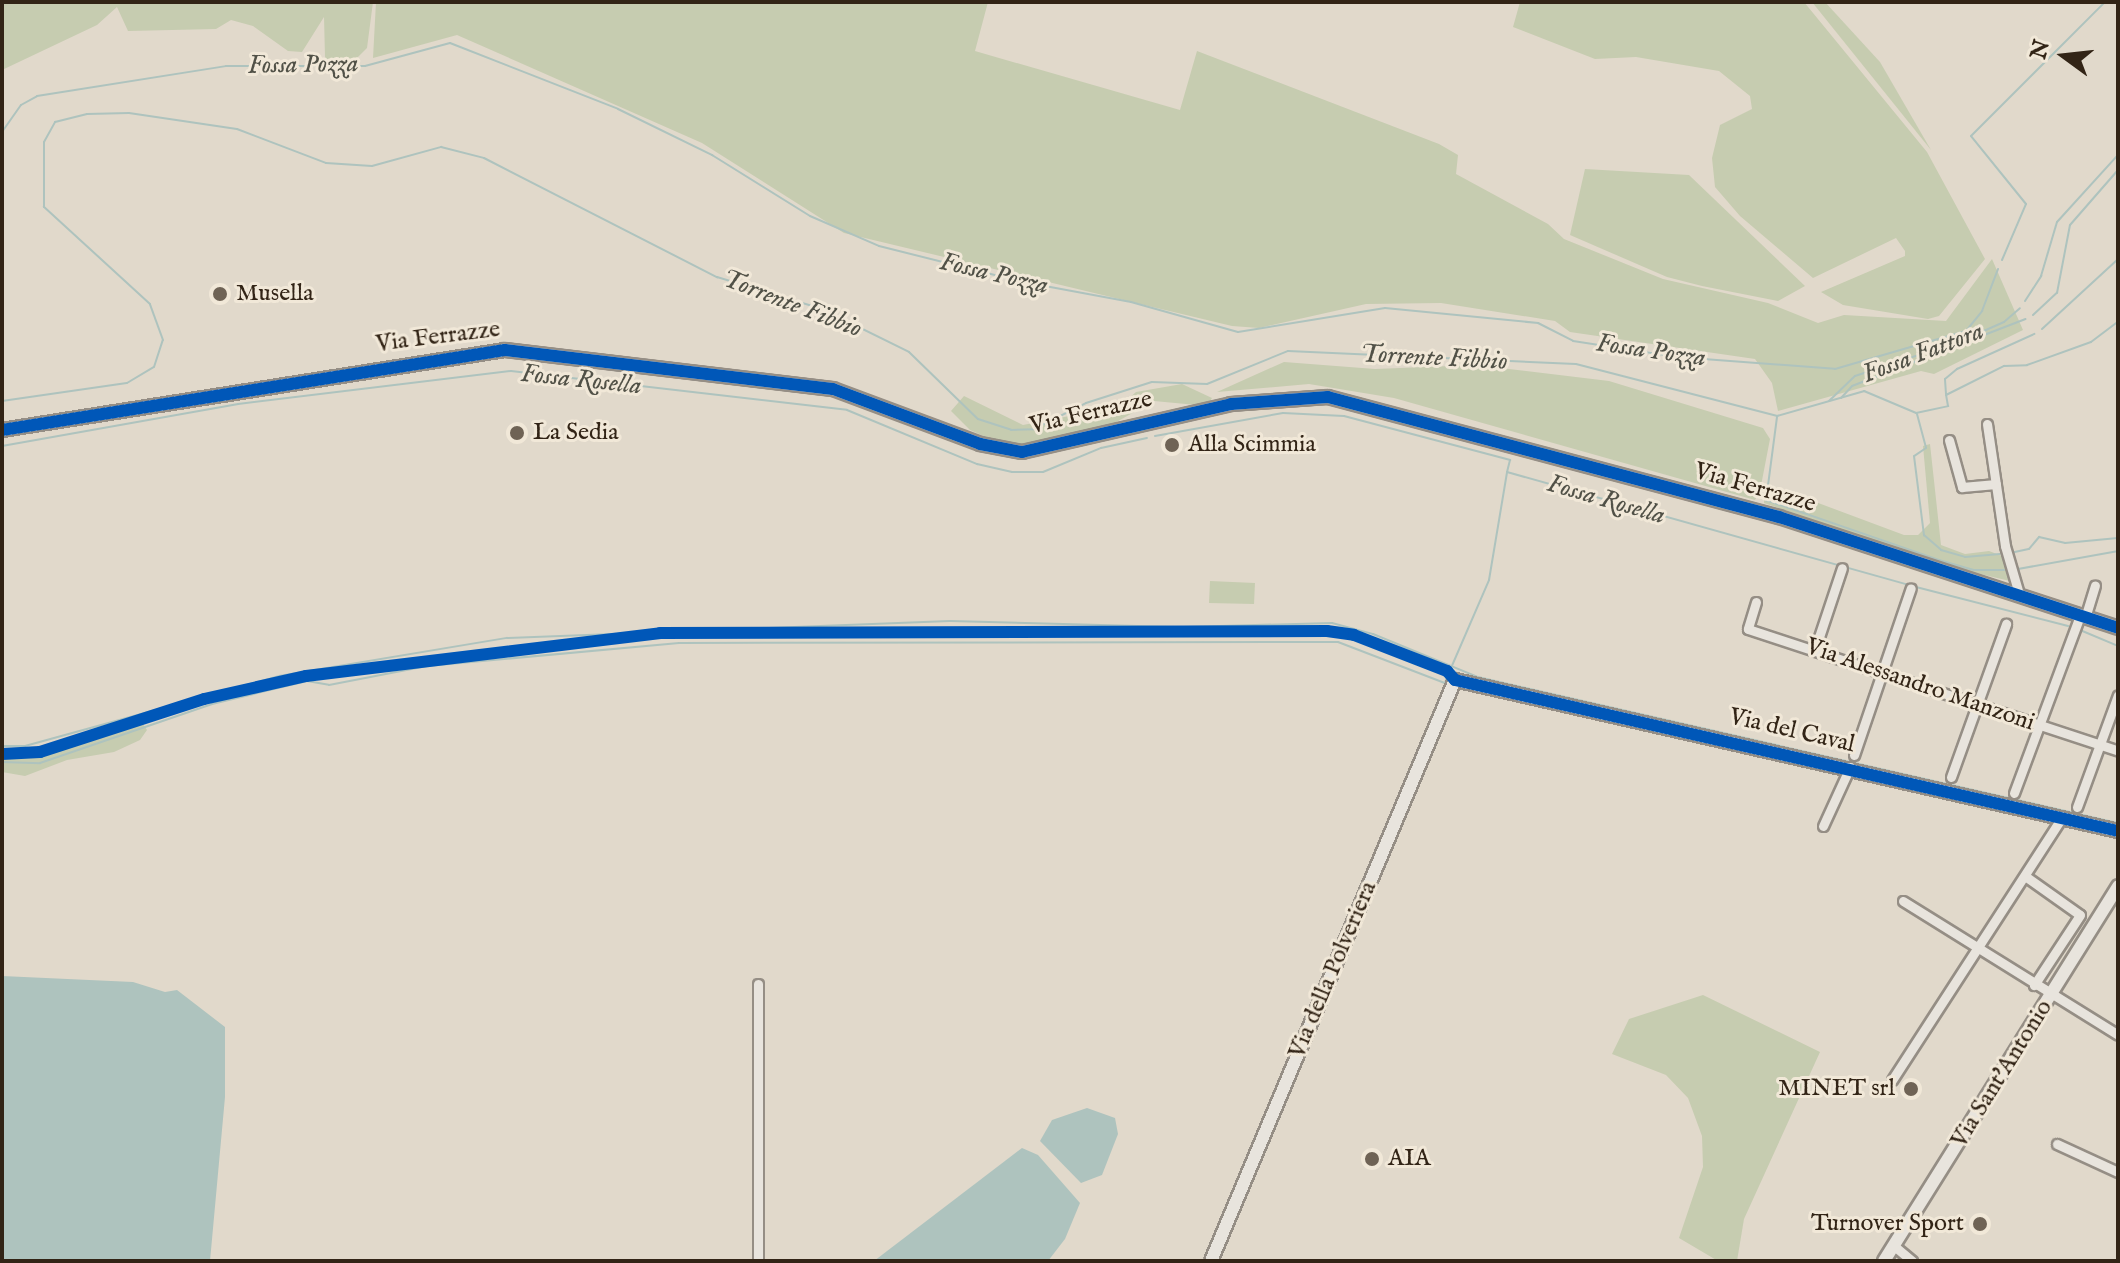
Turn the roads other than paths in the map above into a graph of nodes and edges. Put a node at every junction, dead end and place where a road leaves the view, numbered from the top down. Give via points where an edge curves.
1 (1987, 424) dead end
2 (2, 430) edge
3 (1949, 440) dead end
4 (1996, 484) junction
5 (1842, 568) dead end
6 (2095, 585) dead end
7 (1911, 588) dead end
8 (2019, 594) junction
9 (1756, 602) dead end
10 (2083, 617) junction
11 (2006, 624) dead end
12 (2118, 628) edge
13 (1815, 649) junction
14 (1883, 673) junction
15 (1455, 680) joint
16 (2118, 695) edge
17 (1977, 705) junction
18 (2040, 726) junction
19 (2099, 744) junction
20 (2118, 751) edge
21 (1852, 761) junction
22 (1951, 777) dead end
23 (2014, 793) dead end
24 (2077, 807) dead end
25 (2062, 817) junction
26 (1823, 826) dead end
27 (2118, 831) edge
28 (2025, 876) junction
29 (2118, 886) edge
30 (1903, 901) dead end
31 (1977, 948) junction
32 (758, 984) dead end
33 (2034, 985) junction
34 (2050, 996) junction
35 (2118, 1035) edge
36 (1892, 1080) dead end
37 (2057, 1144) dead end
38 (2118, 1172) edge
39 (1893, 1245) junction
40 (758, 1261) edge
41 (1211, 1261) edge
42 (1884, 1261) edge
43 (1912, 1261) edge

1 - 4 street
2 - 8 street, Via Ferrazze via 505,350 833,389 980,444 1022,452 1231,404 1328,397 1716,499
3 - 4 street via 1962,487
4 - 8 street
5 - 13 street
6 - 10 street
7 - 14 street
8 - 10 street, Via Ferrazze
9 - 13 street, Via Alessandro Manzoni via 1748,629
10 - 12 street, Via Ferrazze
10 - 18 street
11 - 17 street
13 - 14 street, Via Alessandro Manzoni
14 - 17 street, Via Alessandro Manzoni
14 - 21 street
15 - 21 street, Via del Caval
15 - 41 street, Via della Polveriera
16 - 19 street
17 - 18 street, Via Alessandro Manzoni
17 - 22 street
18 - 19 street, Via Alessandro Manzoni
18 - 23 street
19 - 20 street, Via Alessandro Manzoni
19 - 24 street
21 - 25 street, Via del Caval
21 - 26 street
25 - 27 street, Via del Caval
25 - 28 street
28 - 31 street
28 - 33 street via 2080,915
29 - 34 street, Via Sant'Antonio
30 - 31 street
31 - 33 street
31 - 36 street
32 - 40 street
33 - 34 street
34 - 35 street
34 - 39 street, Via Sant'Antonio
37 - 38 street
39 - 42 street, Via Sant'Antonio
39 - 43 street

